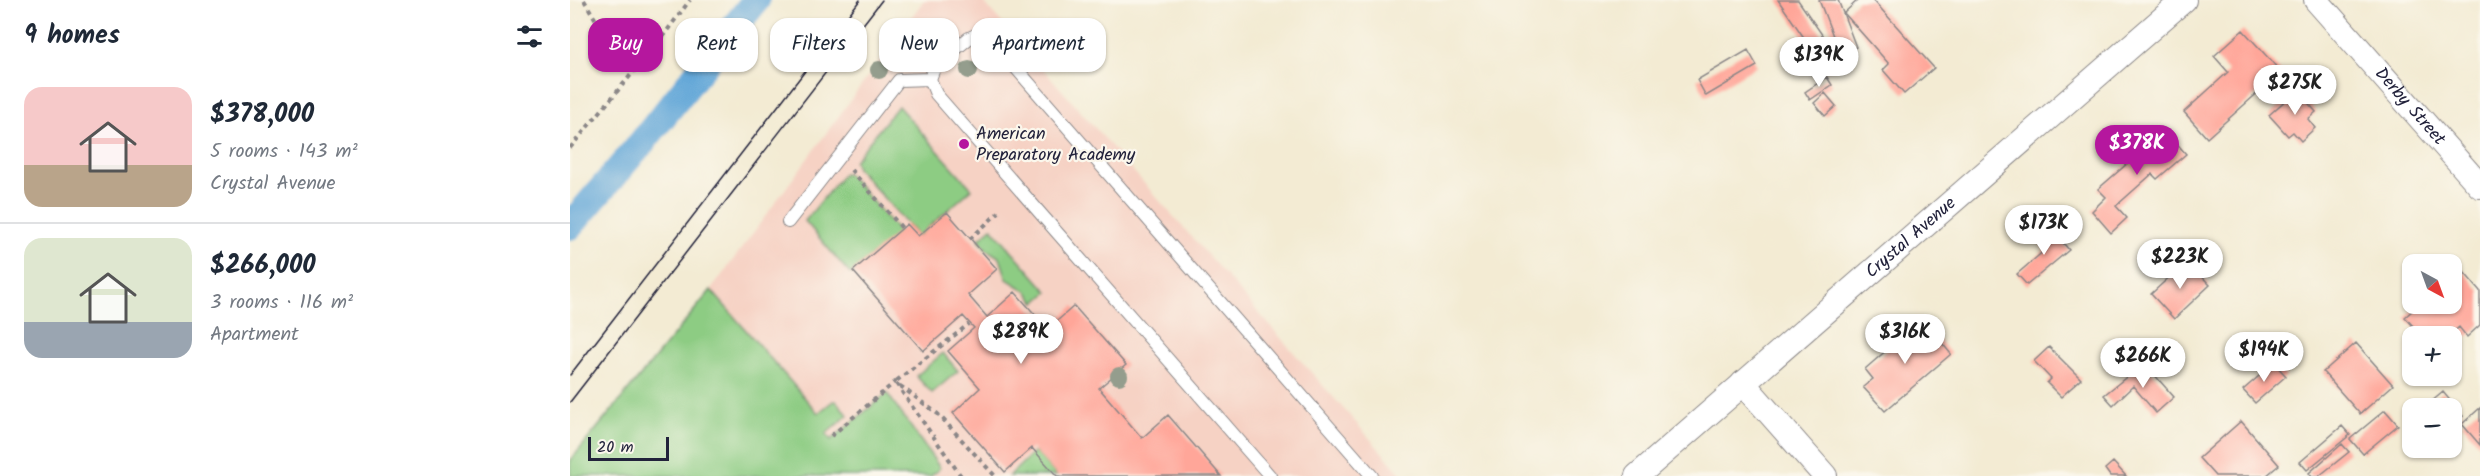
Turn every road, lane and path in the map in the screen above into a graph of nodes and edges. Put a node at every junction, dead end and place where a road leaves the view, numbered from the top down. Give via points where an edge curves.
1 (584, 0) edge
2 (690, 0) edge
3 (2184, 0) edge
4 (2316, 0) edge
5 (595, 18) edge
6 (663, 35) edge
7 (634, 72) edge
8 (930, 79) junction
9 (570, 148) edge
10 (851, 169) dead end
11 (2480, 186) edge
12 (999, 212) dead end
13 (788, 222) dead end
14 (902, 228) dead end
15 (970, 239) dead end
16 (969, 324) dead end
17 (895, 382) junction
18 (1743, 384) junction
19 (831, 436) dead end
20 (962, 476) edge
21 (994, 476) edge
22 (1270, 476) edge
23 (1372, 476) edge
24 (1637, 476) edge
25 (1824, 476) edge

1 - 5 path
2 - 6 path
3 - 18 street, Crystal Avenue
4 - 11 street, Derby Street
7 - 9 path
8 - 13 lane via 899,80
8 - 22 lane via 936,94
8 - 23 lane via 935,66 969,38 980,33 995,45
10 - 14 path
12 - 15 path
16 - 17 path
17 - 19 path
17 - 20 path
17 - 21 path via 938,414
18 - 24 street, Crystal Avenue
18 - 25 street

